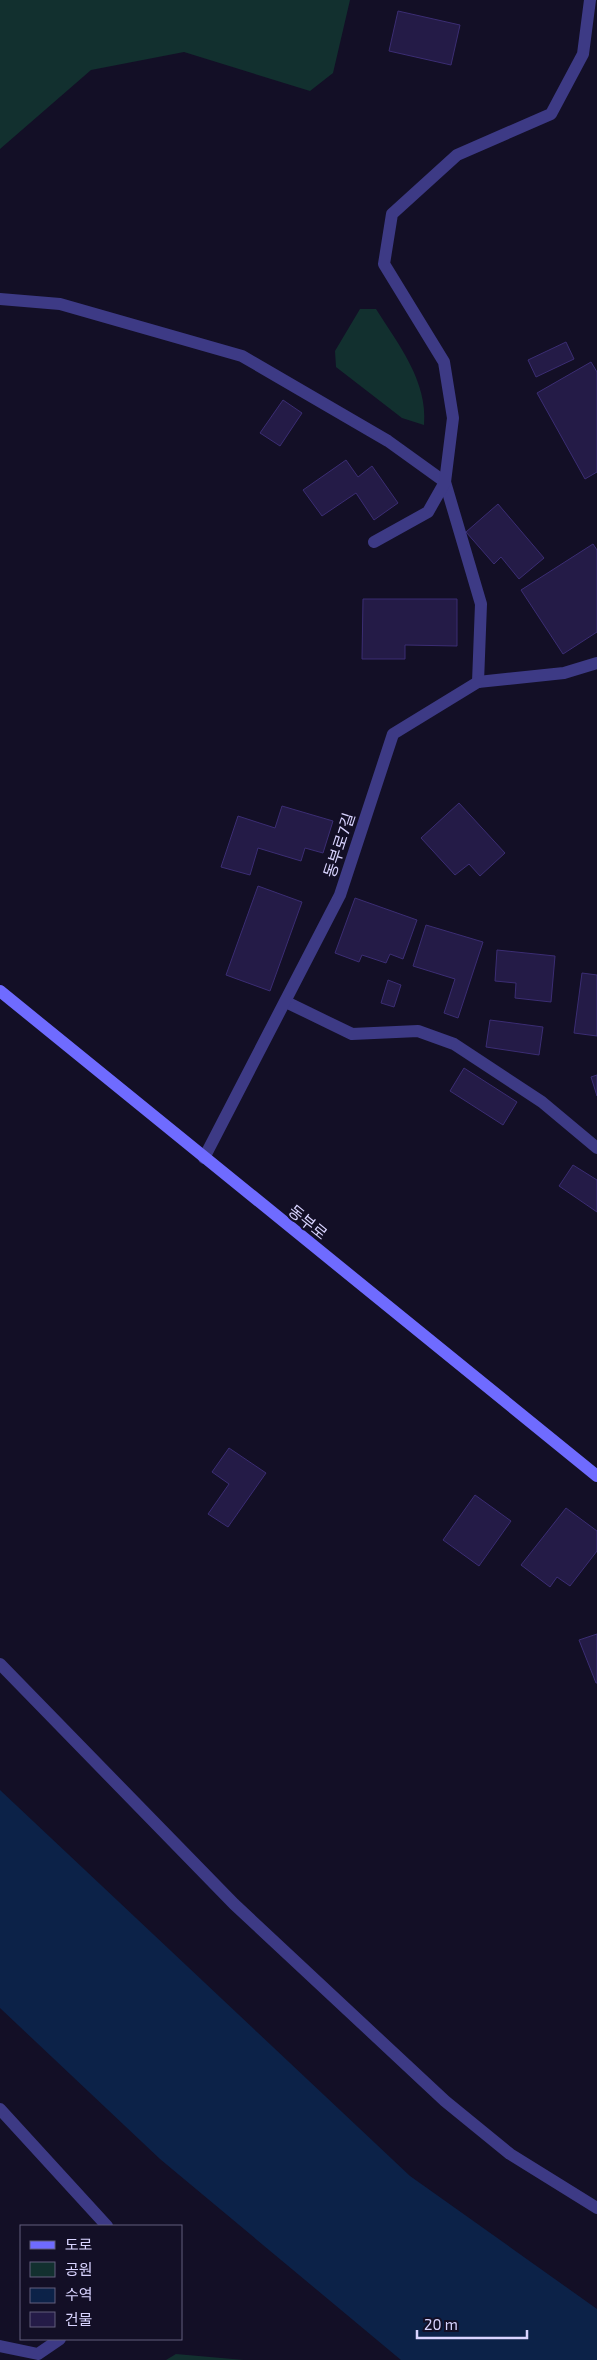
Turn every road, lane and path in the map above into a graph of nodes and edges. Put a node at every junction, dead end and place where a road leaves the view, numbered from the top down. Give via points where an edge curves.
1 (590, 0) edge
2 (0, 299) edge
3 (445, 482) junction
4 (374, 542) dead end
5 (597, 663) edge
6 (478, 682) junction
7 (0, 991) edge
8 (286, 1002) junction
9 (597, 1148) edge
10 (204, 1158) junction
11 (597, 1476) edge
12 (0, 1664) edge
13 (0, 2109) edge
14 (597, 2208) edge
15 (106, 2225) edge
16 (59, 2340) edge
17 (0, 2346) edge

1 - 3 street via 583,54 551,114 458,155 392,214 384,264 444,362 453,418
2 - 3 street via 60,304 242,356 388,441
3 - 4 street via 428,512
3 - 6 street via 481,604
5 - 6 street, 동부로7길 via 564,673
6 - 8 street, 동부로7길 via 393,734 340,895
7 - 10 street, 동부로
8 - 9 street via 352,1034 418,1031 454,1044 542,1102
8 - 10 street, 동부로7길
10 - 11 street, 동부로
12 - 14 street via 234,1904 445,2101 510,2154
13 - 15 street
16 - 17 street via 38,2354

